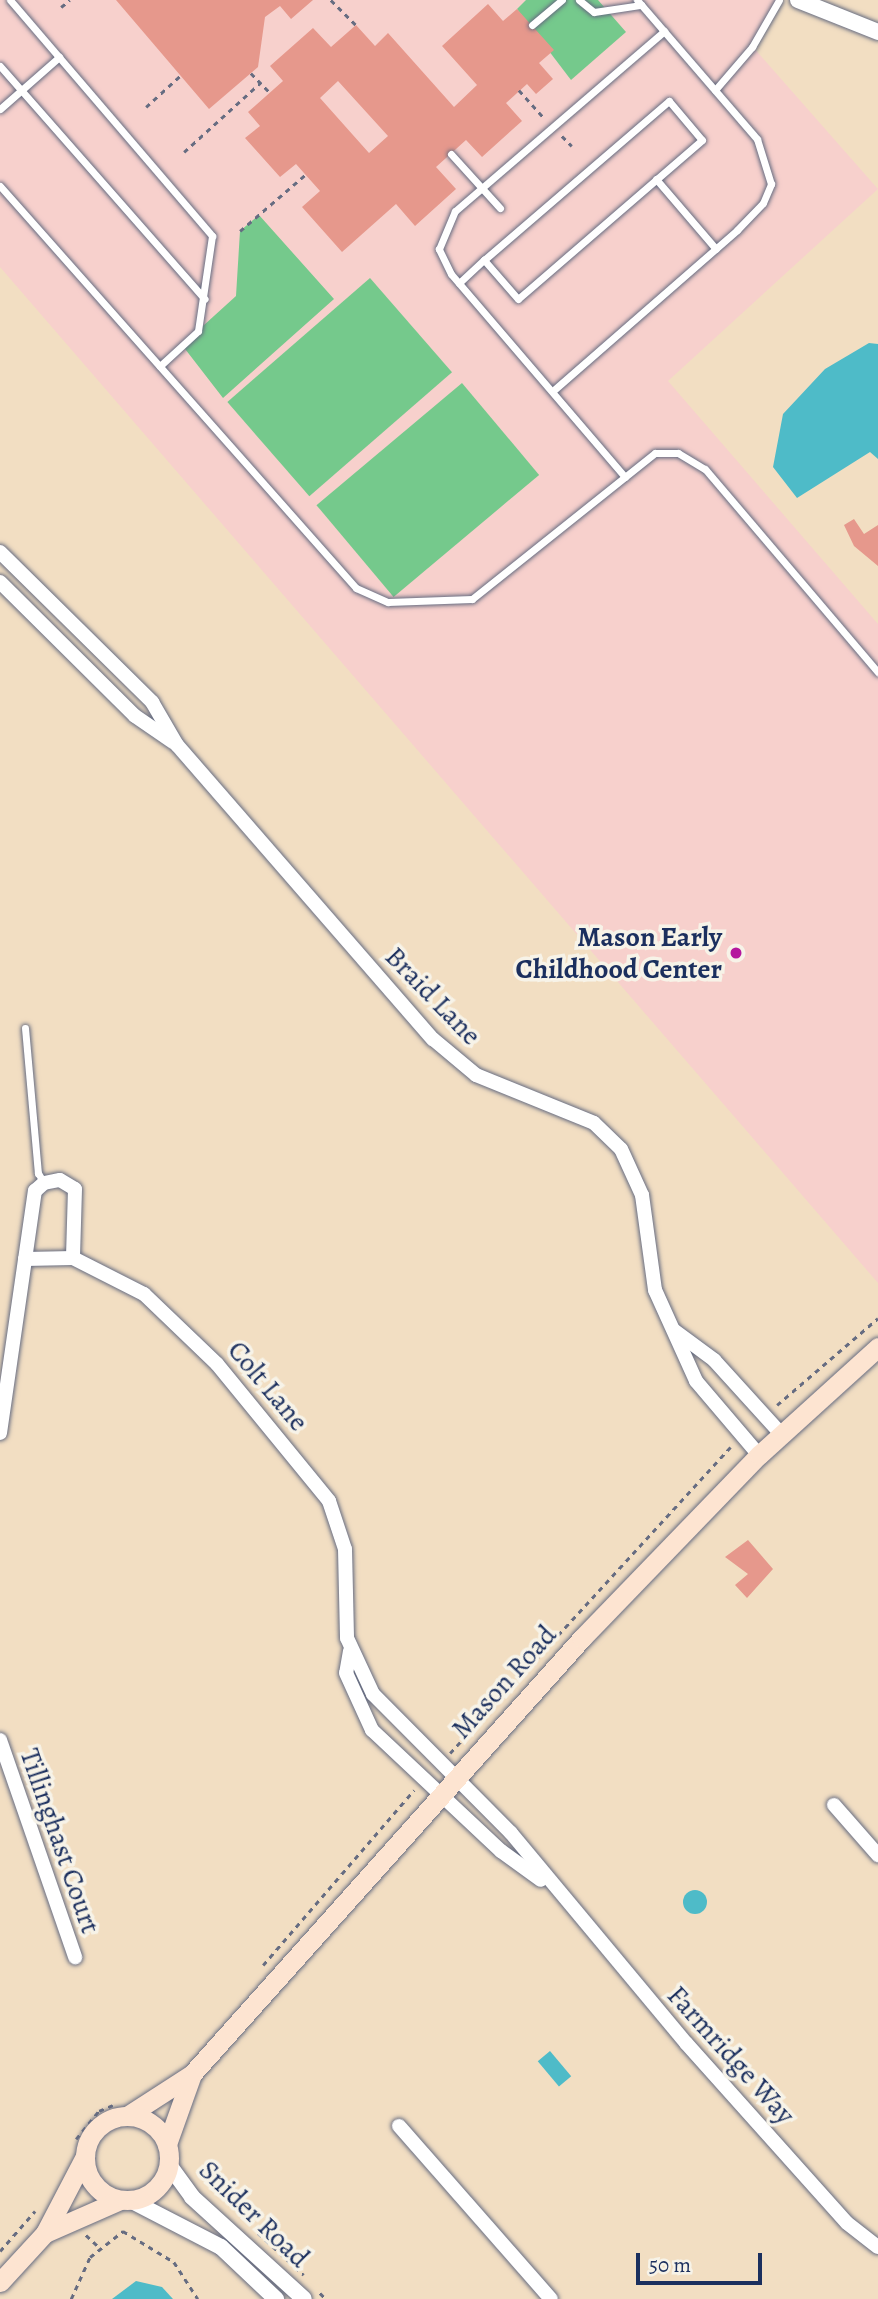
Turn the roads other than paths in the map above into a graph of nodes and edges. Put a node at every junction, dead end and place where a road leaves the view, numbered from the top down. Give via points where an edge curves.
1 (10, 0) edge
2 (562, 0) edge
3 (579, 0) edge
4 (779, 0) edge
5 (798, 0) edge
6 (639, 2) edge
7 (532, 25) dead end
8 (664, 31) junction
9 (878, 32) edge
10 (60, 57) junction
11 (0, 66) edge
12 (715, 90) junction
13 (22, 91) junction
14 (0, 109) edge
15 (451, 154) dead end
16 (656, 179) junction
17 (0, 186) edge
18 (481, 188) junction
19 (500, 208) dead end
20 (716, 249) junction
21 (484, 260) junction
22 (459, 283) junction
23 (205, 299) junction
24 (160, 366) junction
25 (555, 389) junction
26 (625, 477) junction
27 (0, 552) edge
28 (0, 582) edge
29 (28, 584) junction
30 (13, 597) junction
31 (878, 672) edge
32 (177, 745) junction
33 (25, 1027) dead end
34 (44, 1182) junction
35 (73, 1258) junction
36 (25, 1259) junction
37 (674, 1330) junction
38 (878, 1347) edge
39 (0, 1433) edge
40 (782, 1435) junction
41 (759, 1455) junction
42 (350, 1650) junction
43 (0, 1740) edge
44 (457, 1775) junction
45 (440, 1795) junction
46 (834, 1805) dead end
47 (878, 1855) edge
48 (554, 1889) junction
49 (75, 1957) dead end
50 (192, 2074) junction
51 (124, 2109) junction
52 (399, 2126) dead end
53 (167, 2144) junction
54 (79, 2153) junction
55 (169, 2165) junction
56 (125, 2200) junction
57 (44, 2233) junction
58 (878, 2247) edge
59 (0, 2282) edge
60 (276, 2299) edge
61 (304, 2299) edge
62 (551, 2299) edge

1 - 10 lane
2 - 7 lane
3 - 6 lane via 594,12
4 - 12 lane via 752,47
5 - 9 street
6 - 8 lane
8 - 12 lane
8 - 18 lane
10 - 13 lane
10 - 23 lane via 212,236
11 - 13 lane
12 - 20 lane via 757,139 771,184 763,203
13 - 14 lane
13 - 23 lane
15 - 18 lane
16 - 20 lane
16 - 21 lane via 518,299
16 - 21 lane via 702,139 669,101
17 - 24 lane
18 - 19 lane
18 - 22 lane via 440,234 439,249
20 - 25 lane
21 - 22 lane
22 - 25 lane
23 - 24 lane via 198,331
24 - 26 lane via 356,588 388,602 472,599
25 - 26 lane
26 - 31 lane via 655,453 678,453 705,469
27 - 29 street, Braid Lane
28 - 30 street, Braid Lane
29 - 30 lane
29 - 32 street, Braid Lane via 152,702
30 - 32 street, Braid Lane via 135,716
32 - 37 street, Braid Lane via 433,1039 476,1075 594,1123 621,1149 642,1195 655,1290
33 - 34 lane via 38,1173
34 - 35 street via 61,1180 75,1189
34 - 36 street via 35,1191
35 - 36 street, Colt Lane
35 - 42 street, Colt Lane via 165,1308 315,1480 342,1537
36 - 39 street
37 - 40 street, Braid Lane via 713,1360
37 - 41 street, Braid Lane via 696,1381
38 - 40 main road, Mason Road
40 - 41 main road, Mason Road
41 - 44 main road, Mason Road
42 - 44 street, Colt Lane via 373,1695
42 - 45 street, Colt Lane via 346,1673 354,1702 372,1730
43 - 49 street, Tillinghast Court
44 - 45 main road, Mason Road
44 - 48 street, Farmridge Way
45 - 48 street, Farmridge Way
45 - 50 main road, Mason Road
46 - 47 street
48 - 58 street, Farmridge Way via 847,2223
50 - 51 main road, Mason Road
50 - 53 main road, Mason Road
51 - 53 main road via 151,2124
51 - 54 main road via 103,2124
52 - 62 street
53 - 55 main road
54 - 56 main road via 91,2180
54 - 57 main road
55 - 56 main road via 159,2186
55 - 61 street, Snider Road via 192,2197
56 - 57 main road
56 - 60 street, Snider Road via 221,2247
57 - 59 main road

